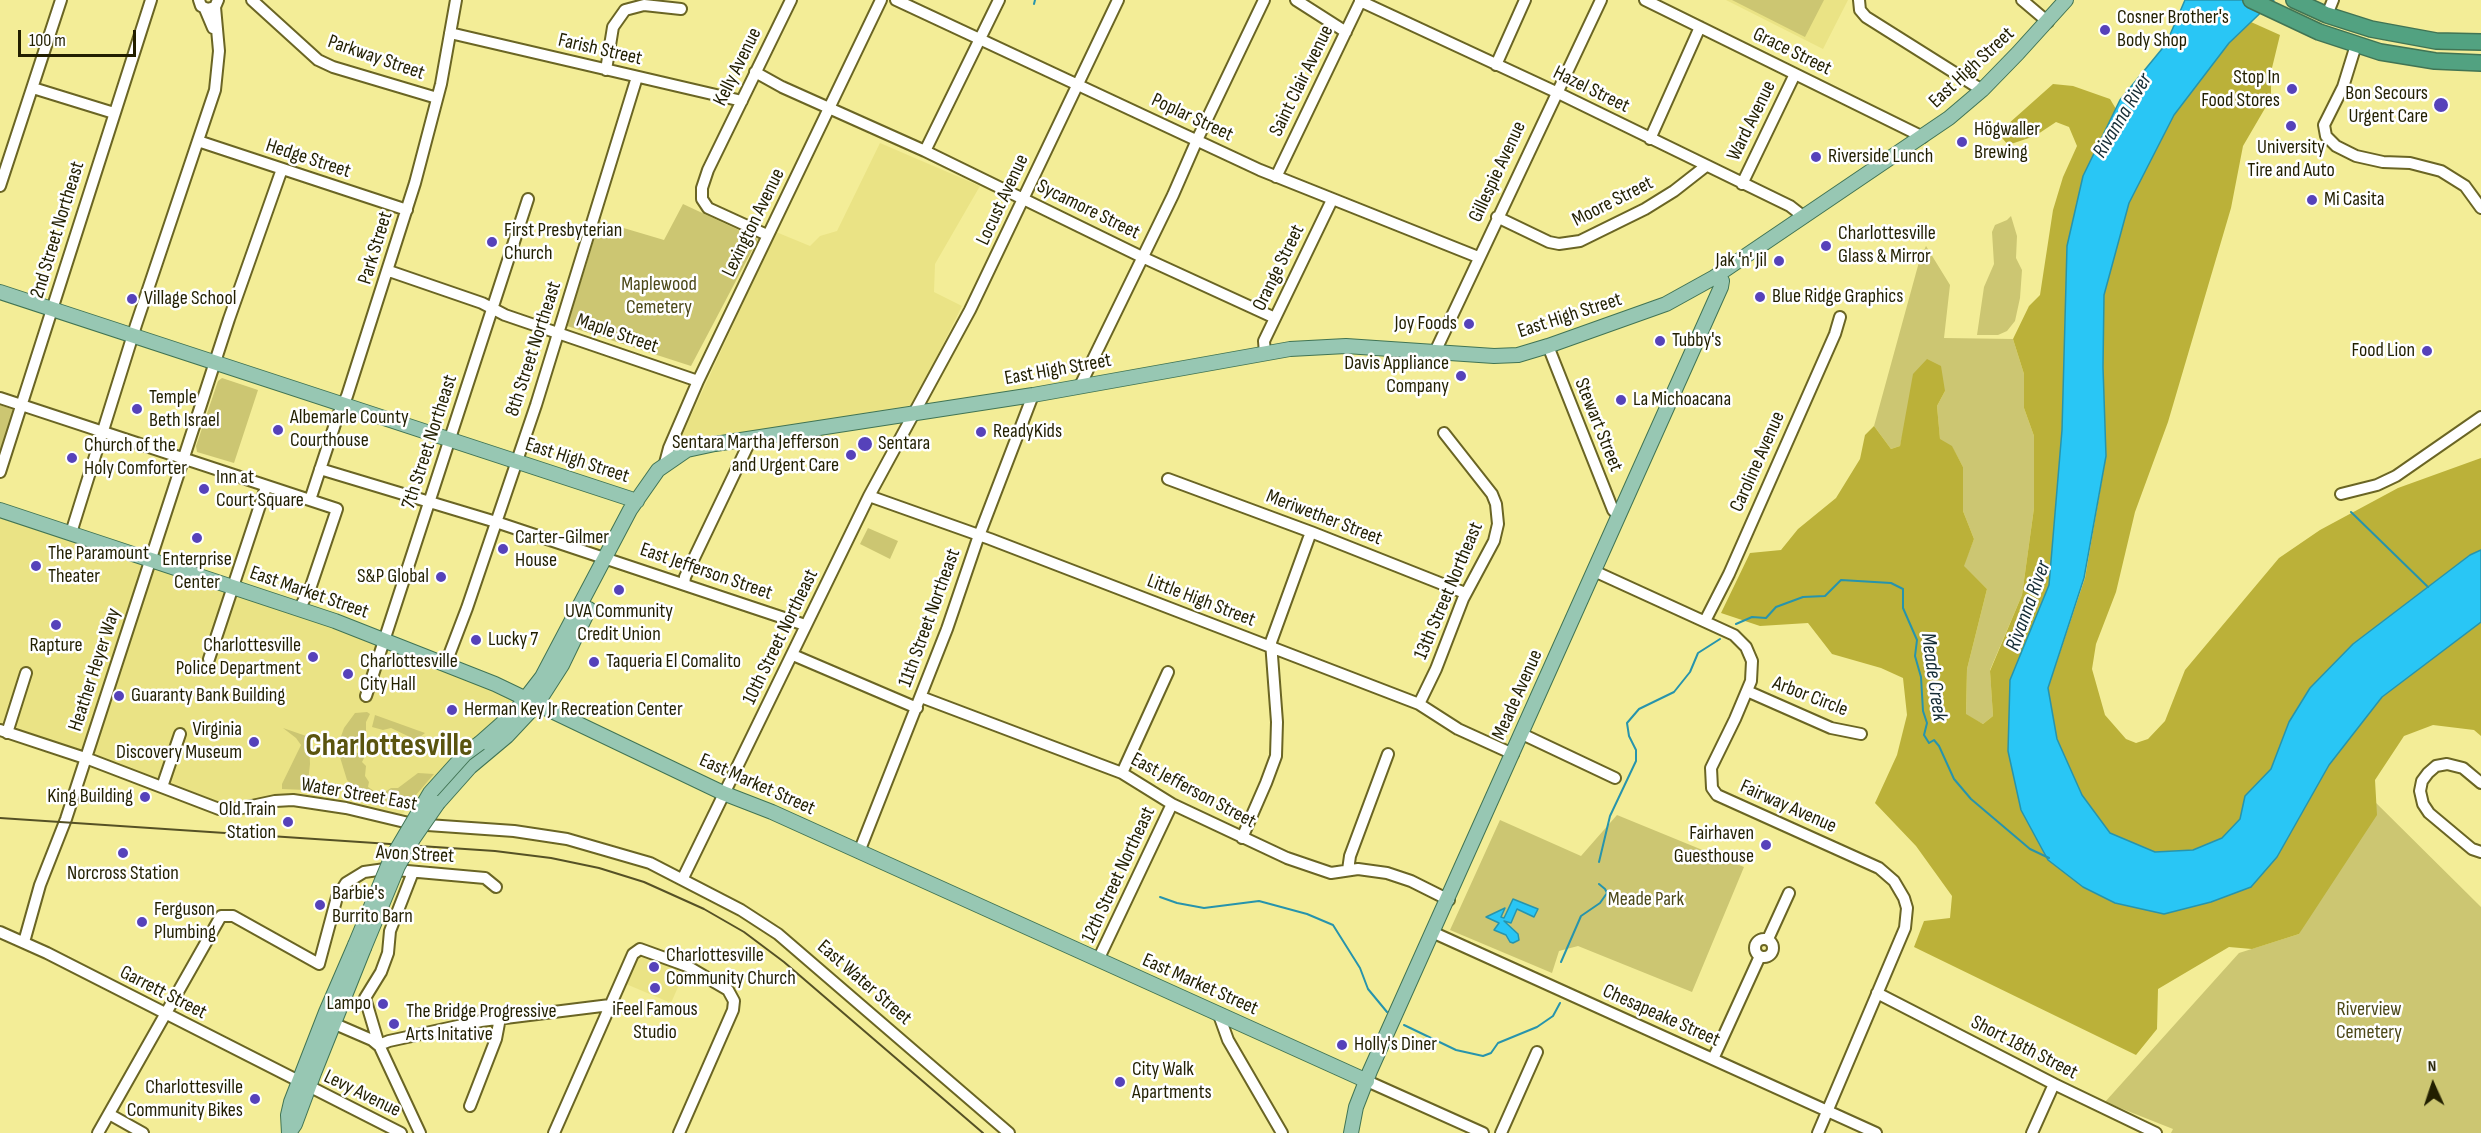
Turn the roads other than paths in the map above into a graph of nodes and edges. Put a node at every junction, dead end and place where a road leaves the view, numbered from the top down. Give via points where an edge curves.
1 (61, 0) edge
2 (151, 0) edge
3 (252, 0) edge
4 (456, 0) edge
5 (791, 0) edge
6 (881, 0) edge
7 (896, 0) edge
8 (999, 0) edge
9 (1118, 0) edge
10 (1264, 0) edge
11 (1296, 0) edge
12 (1526, 0) edge
13 (1645, 0) edge
14 (1859, 0) edge
15 (2022, 0) edge
16 (2066, 0) edge
17 (2251, 0) edge
18 (2294, 0) edge
19 (2333, 0) edge
20 (1360, 1) edge
21 (209, 2) edge
22 (1599, 5) edge
23 (681, 9) dead end
24 (2327, 15) junction
25 (2048, 22) junction
26 (1700, 27) junction
27 (1346, 32) junction
28 (450, 33) junction
29 (981, 39) junction
30 (2481, 42) edge
31 (2356, 45) junction
32 (2481, 63) edge
33 (1496, 65) junction
34 (606, 70) junction
35 (755, 72) junction
36 (1795, 74) junction
37 (637, 77) junction
38 (1078, 84) junction
39 (33, 88) junction
40 (1982, 90) junction
41 (1556, 92) junction
42 (437, 98) junction
43 (742, 101) junction
44 (829, 107) junction
45 (114, 113) junction
46 (1923, 137) junction
47 (1650, 139) junction
48 (1197, 140) junction
49 (198, 141) junction
50 (925, 151) junction
51 (1706, 166) junction
52 (282, 170) junction
53 (1276, 177) junction
54 (1742, 184) junction
55 (0, 186) edge
56 (528, 199) dead end
57 (1024, 199) junction
58 (1332, 200) junction
59 (2481, 208) edge
60 (407, 210) junction
61 (1804, 217) junction
62 (1497, 218) junction
63 (767, 235) junction
64 (1142, 257) junction
65 (1478, 257) junction
66 (388, 271) junction
67 (1718, 275) junction
68 (0, 292) edge
69 (52, 309) junction
70 (492, 309) junction
71 (1840, 317) dead end
72 (1275, 318) junction
73 (558, 333) junction
74 (133, 336) junction
75 (1548, 346) junction
76 (1265, 352) junction
77 (1435, 352) junction
78 (215, 363) junction
79 (698, 381) junction
80 (1080, 386) junction
81 (1033, 395) junction
82 (0, 398) edge
83 (343, 403) junction
84 (20, 405) junction
85 (915, 414) junction
86 (2481, 417) edge
87 (102, 431) junction
88 (1444, 433) dead end
89 (451, 439) junction
90 (752, 439) junction
91 (183, 458) junction
92 (516, 461) junction
93 (665, 463) junction
94 (320, 469) junction
95 (0, 472) edge
96 (1168, 479) dead end
97 (266, 487) junction
98 (2341, 494) dead end
99 (870, 496) junction
100 (310, 500) junction
101 (637, 501) junction
102 (430, 502) junction
103 (0, 510) edge
104 (1618, 515) junction
105 (496, 522) junction
106 (1311, 532) junction
107 (71, 533) junction
108 (980, 535) junction
109 (150, 558) junction
110 (610, 559) junction
111 (1594, 571) junction
112 (684, 584) junction
113 (232, 587) junction
114 (1465, 593) junction
115 (299, 609) junction
116 (1705, 621) junction
117 (805, 625) junction
118 (386, 639) junction
119 (1270, 647) junction
120 (793, 655) junction
121 (209, 659) dead end
122 (446, 663) junction
123 (1168, 672) dead end
124 (27, 673) dead end
125 (1747, 691) junction
126 (366, 696) dead end
127 (921, 697) junction
128 (532, 701) junction
129 (1419, 704) junction
130 (916, 708) junction
131 (4, 731) edge
132 (180, 734) dead end
133 (1522, 734) junction
134 (1861, 734) dead end
135 (1388, 754) dead end
136 (1514, 754) junction
137 (85, 759) junction
138 (1122, 773) junction
139 (1615, 778) dead end
140 (2481, 783) edge
141 (162, 787) junction
142 (723, 793) junction
143 (1172, 804) junction
144 (1242, 838) junction
145 (859, 852) junction
146 (2481, 852) edge
147 (1348, 870) junction
148 (413, 872) junction
149 (682, 878) junction
150 (496, 887) dead end
151 (1789, 893) dead end
152 (1449, 900) junction
153 (0, 932) edge
154 (1432, 932) junction
155 (24, 942) junction
156 (1098, 960) junction
157 (1877, 993) junction
158 (610, 1005) junction
159 (165, 1014) junction
160 (1219, 1015) junction
161 (500, 1018) junction
162 (328, 1021) junction
163 (379, 1045) junction
164 (1538, 1052) dead end
165 (1713, 1059) junction
166 (1367, 1081) junction
167 (2054, 1084) junction
168 (304, 1085) junction
169 (470, 1106) dead end
170 (1828, 1110) junction
171 (109, 1114) junction
172 (98, 1133) edge
173 (143, 1133) edge
174 (289, 1133) edge
175 (401, 1133) edge
176 (420, 1133) edge
177 (554, 1133) edge
178 (679, 1133) edge
179 (1008, 1133) edge
180 (1282, 1133) edge
181 (1351, 1133) edge
182 (1483, 1133) edge
183 (1501, 1133) edge
184 (1818, 1133) edge
185 (1876, 1133) edge
186 (2032, 1133) edge
187 (2156, 1133) edge

1 - 39 street
2 - 45 street, 2nd Street Northeast
3 - 42 street, Parkway Street via 318,60
4 - 28 street, Park Street
5 - 35 street, Kelly Avenue
6 - 44 street, Lexington Avenue
7 - 29 street, Poplar Street
8 - 29 street
9 - 38 street, Locust Avenue
10 - 48 street
11 - 27 street
12 - 33 street
13 - 26 street, Grace Street
14 - 40 street via 1866,17
15 - 25 street
16 - 25 main road, East High Street
17 - 31 highway
18 - 24 highway
19 - 24 street
20 - 27 street, Saint Clair Avenue
20 - 33 street, Hazel Street
21 - 49 street via 218,57 215,90
22 - 41 street, Gillespie Avenue
23 - 34 street via 644,5 625,10 613,27
24 - 30 highway via 2408,37
25 - 40 main road, East High Street
26 - 36 street, Grace Street
26 - 47 street
27 - 53 street, Saint Clair Avenue
28 - 34 street, Farish Street
28 - 42 street, Park Street
29 - 38 street, Poplar Street
29 - 50 street
31 - 32 highway via 2416,59
31 - 59 street via 2343,87 2324,125 2326,136 2334,145 2370,160 2410,162 2441,171 2465,186
33 - 41 street, Hazel Street
34 - 37 street, Farish Street
35 - 43 street, Kelly Avenue
35 - 44 street, Sycamore Street
36 - 46 street, Grace Street
36 - 54 street, Ward Avenue
37 - 43 street, Farish Street
37 - 73 street, 8th Street Northeast
38 - 48 street, Poplar Street
38 - 57 street, Locust Avenue
39 - 45 street
39 - 55 street
40 - 46 main road, East High Street
41 - 47 street, Hazel Street
41 - 62 street, Gillespie Avenue
42 - 60 street, Park Street
43 - 63 street, Kelly Avenue via 705,178 702,199 704,205
44 - 50 street, Sycamore Street
44 - 63 street, Lexington Avenue
45 - 69 street, 2nd Street Northeast
46 - 61 main road, East High Street
47 - 51 street, Hazel Street
48 - 53 street, Poplar Street
48 - 64 street
49 - 52 street, Hedge Street
49 - 74 street
50 - 57 street, Sycamore Street
51 - 54 street, Hazel Street
51 - 62 street, Moore Street via 1645,209 1580,241 1550,242
52 - 60 street, Hedge Street
52 - 78 street, Heather Heyer Way
53 - 58 street, Poplar Street
54 - 61 street, Hazel Street via 1790,206
56 - 70 street, 7th Street Northeast
57 - 64 street, Sycamore Street
57 - 85 street, Locust Avenue
58 - 65 street, Poplar Street
58 - 72 street, Orange Street
60 - 66 street, Park Street
61 - 67 main road, East High Street
62 - 65 street, Gillespie Avenue
63 - 79 street, Lexington Avenue
64 - 72 street, Sycamore Street
64 - 80 street
65 - 77 street, Gillespie Avenue
66 - 70 street, Maple Street
66 - 83 street, Park Street
67 - 75 main road, East High Street via 1666,304
67 - 104 main road, Meade Avenue via 1721,287
68 - 69 main road, East High Street
69 - 74 main road, East High Street
69 - 84 street, 2nd Street Northeast
70 - 73 street, Maple Street
70 - 89 street, 7th Street Northeast
71 - 116 street, Caroline Avenue
72 - 76 street, Orange Street via 1264,341
73 - 79 street, Maple Street
73 - 92 street, 8th Street Northeast
74 - 78 main road, East High Street
74 - 87 street
75 - 77 main road, East High Street via 1509,356
75 - 104 street, Stewart Street
76 - 77 main road, East High Street via 1346,346
76 - 80 main road, East High Street
78 - 83 main road, East High Street
78 - 91 street, Heather Heyer Way
79 - 93 street, Lexington Avenue
80 - 81 main road, East High Street
81 - 85 main road, East High Street
81 - 108 street, 11th Street Northeast
82 - 84 street
83 - 89 main road, East High Street
83 - 94 street, Park Street
84 - 87 street
84 - 95 street, 2nd Street Northeast
85 - 90 main road, East High Street
85 - 99 street, 10th Street Northeast
86 - 98 street via 2396,476
87 - 91 street
87 - 107 street
88 - 114 street, 13th Street Northeast via 1488,488 1498,514 1494,541
89 - 92 main road, East High Street
89 - 102 street, 7th Street Northeast
90 - 93 main road, East High Street via 695,448
90 - 112 street
91 - 97 street
91 - 109 street, Heather Heyer Way
92 - 101 main road, East High Street
92 - 105 street, 8th Street Northeast
93 - 101 main road, East High Street
94 - 100 street, Park Street
94 - 102 street, East Jefferson Street
96 - 106 street, Meriwether Street
97 - 100 street
97 - 113 street
99 - 108 street, Little High Street
99 - 117 street, 10th Street Northeast
100 - 115 street via 337,509 310,589
101 - 110 main road
102 - 105 street, East Jefferson Street
102 - 118 street, 7th Street Northeast
103 - 107 main road, East Market Street
104 - 111 main road, Meade Avenue
105 - 110 street, East Jefferson Street
105 - 122 street, 8th Street Northeast
106 - 114 street, Meriwether Street
106 - 119 street
107 - 109 main road, East Market Street
108 - 119 street, Little High Street
108 - 127 street, 11th Street Northeast
109 - 113 main road, East Market Street
109 - 137 street, Heather Heyer Way
110 - 112 street, East Jefferson Street
110 - 128 main road via 562,665
111 - 116 street, Fairway Avenue
111 - 133 main road, Meade Avenue
112 - 117 street, East Jefferson Street
113 - 115 main road, East Market Street
113 - 121 street
114 - 129 street, 13th Street Northeast
115 - 118 main road, East Market Street
116 - 125 street, Fairway Avenue via 1734,635 1746,647 1752,661
117 - 120 street, 10th Street Northeast
118 - 122 main road, East Market Street
118 - 126 street, 7th Street Northeast
119 - 129 street, Little High Street
119 - 144 street via 1276,756
120 - 130 street
120 - 142 street, 10th Street Northeast
122 - 128 main road, East Market Street
123 - 138 street
124 - 131 street
125 - 134 street, Arbor Circle via 1831,728
125 - 157 street, Fairway Avenue via 1711,768 1712,789 1717,795 1879,868 1894,881 1904,898 1907,918
127 - 130 street, 11th Street Northeast
127 - 138 street, East Jefferson Street
128 - 142 main road, East Market Street
128 - 162 main road, bridge via 486,745 412,839
129 - 136 street, Little High Street via 1458,729
130 - 145 street, 11th Street Northeast
131 - 137 street, Water Street East
132 - 141 street
133 - 136 main road, Meade Avenue
133 - 139 street
135 - 147 street
136 - 152 main road, Meade Avenue
137 - 141 street, Water Street East
137 - 155 street, Heather Heyer Way
138 - 143 street, East Jefferson Street
140 - 146 street via 2463,768 2447,764 2428,773 2420,791 2429,813
141 - 149 street, Water Street East via 227,810 292,800 413,824 567,839 650,862
142 - 145 main road, East Market Street
142 - 149 street, 10th Street Northeast
143 - 144 street, East Jefferson Street
143 - 156 street, 12th Street Northeast
144 - 147 street, East Jefferson Street via 1331,873
145 - 156 main road, East Market Street
147 - 152 street, East Jefferson Street via 1396,875
148 - 150 street, Avon Street via 484,878
148 - 159 street, Avon Street via 375,870 346,883 332,908 319,964 233,916 221,916
148 - 163 street via 390,931 381,972 365,998
149 - 179 street, East Water Street via 778,934
151 - 165 street via 1768,939 1755,945 1761,956
152 - 154 main road, Meade Avenue
153 - 155 street, Garrett Street
154 - 165 street, Chesapeake Street
154 - 166 main road, Meade Avenue
155 - 159 street, Garrett Street
156 - 160 main road, East Market Street
157 - 167 street, Short 18th Street
157 - 170 street, Fairway Avenue
158 - 161 street
158 - 177 street
158 - 178 street via 636,950 644,949 687,966 728,990 734,1003 729,1020
159 - 168 street, Garrett Street
159 - 171 street
160 - 166 main road, East Market Street
160 - 180 street via 1228,1040
161 - 163 street
161 - 169 street
162 - 163 street
162 - 168 main road
163 - 176 street
164 - 183 street
165 - 170 street, Chesapeake Street
166 - 181 main road, Meade Avenue
166 - 182 street, East Market Street
167 - 186 street
167 - 187 street, Short 18th Street
168 - 174 main road via 296,1124
168 - 175 street, Levy Avenue
170 - 184 street, Fairway Avenue
170 - 185 street, Chesapeake Street
171 - 172 street
171 - 173 street

